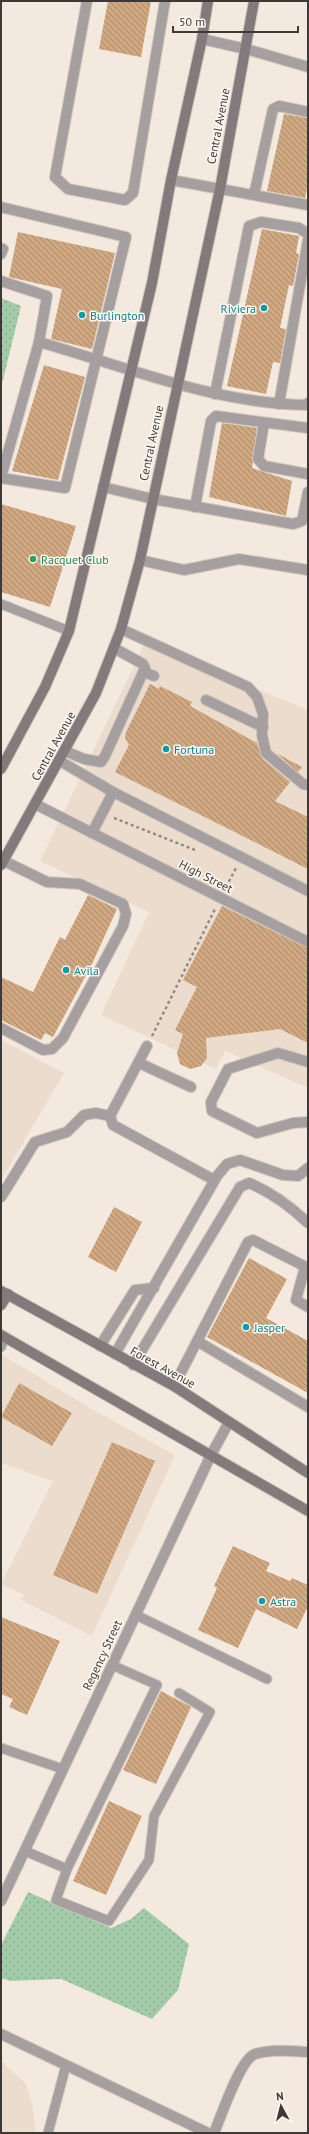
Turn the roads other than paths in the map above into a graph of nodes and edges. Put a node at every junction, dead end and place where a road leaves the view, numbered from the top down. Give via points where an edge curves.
1 (87, 1) edge
2 (165, 1) edge
3 (208, 1) edge
4 (254, 1) edge
5 (202, 39) junction
6 (246, 49) junction
7 (308, 67) edge
8 (308, 112) edge
9 (170, 180) junction
10 (220, 189) junction
11 (254, 195) junction
12 (308, 205) edge
13 (1, 207) edge
14 (308, 234) edge
15 (308, 240) edge
16 (1, 248) edge
17 (1, 254) edge
18 (1, 281) edge
19 (39, 342) junction
20 (97, 359) junction
21 (131, 372) junction
22 (177, 385) junction
23 (215, 394) junction
24 (308, 403) edge
25 (279, 404) junction
26 (264, 422) junction
27 (308, 428) edge
28 (308, 474) edge
29 (1, 477) edge
30 (103, 487) junction
31 (308, 492) edge
32 (153, 499) junction
33 (195, 507) junction
34 (140, 560) junction
35 (308, 570) edge
36 (1, 604) edge
37 (121, 629) junction
38 (69, 631) junction
39 (114, 648) junction
40 (144, 672) junction
41 (154, 676) dead end
42 (206, 700) dead end
43 (263, 726) junction
44 (66, 751) junction
45 (60, 761) junction
46 (1, 769) edge
47 (308, 785) edge
48 (113, 792) junction
49 (35, 804) junction
50 (92, 833) junction
51 (2, 863) edge
52 (308, 890) edge
53 (308, 942) edge
54 (1, 1028) edge
55 (147, 1046) road end
56 (308, 1062) edge
57 (139, 1063) junction
58 (191, 1088) dead end
59 (110, 1116) junction
60 (308, 1122) edge
61 (308, 1168) edge
62 (214, 1180) junction
63 (1, 1197) edge
64 (308, 1223) edge
65 (306, 1268) edge
66 (154, 1288) junction
67 (4, 1292) edge
68 (1, 1305) edge
69 (308, 1307) edge
70 (2, 1340) edge
71 (197, 1341) junction
72 (100, 1346) junction
73 (115, 1354) junction
74 (133, 1365) junction
75 (174, 1386) junction
76 (308, 1407) edge
77 (230, 1422) junction
78 (211, 1455) junction
79 (308, 1473) edge
80 (308, 1511) edge
81 (136, 1615) junction
82 (112, 1665) junction
83 (267, 1679) dead end
84 (179, 1693) dead end
85 (1, 1748) edge
86 (63, 1769) junction
87 (25, 1851) junction
88 (67, 1869) junction
89 (1, 1901) edge
90 (1, 2034) edge
91 (308, 2052) edge
92 (66, 2065) junction
93 (48, 2133) edge
94 (208, 2133) edge
95 (214, 2133) edge

1 - 2 street via 55,177 68,189 125,200 133,193
3 - 5 main road
4 - 6 main road, Central Avenue
5 - 6 street
5 - 9 main road
6 - 7 street
6 - 10 main road, Central Avenue
8 - 11 street via 280,106 273,109
9 - 10 street
9 - 21 main road via 152,283
10 - 11 street
10 - 22 main road, Central Avenue
11 - 12 street
13 - 20 street via 126,237
14 - 23 street via 299,228 261,222 248,226
15 - 25 street
16 - 17 street
18 - 19 street via 47,296
19 - 20 street
19 - 29 street
20 - 21 street
20 - 29 street via 65,488
21 - 22 street
21 - 30 main road
22 - 23 street
22 - 32 main road, Central Avenue
23 - 25 street
24 - 25 street
26 - 27 street
26 - 28 street via 258,459 264,466
26 - 33 street via 216,416 210,421
30 - 32 street
30 - 38 main road
31 - 33 street via 302,521 293,524
32 - 33 street
32 - 34 main road, Central Avenue
34 - 35 street via 184,570 239,559
34 - 37 main road, Central Avenue
36 - 38 lane
37 - 39 main road, Central Avenue
37 - 43 street via 248,687 257,697 263,714
38 - 46 main road via 45,687
39 - 40 street via 142,664
39 - 44 main road, Central Avenue via 96,693
40 - 41 street
40 - 44 street via 101,762 84,759
42 - 43 street
43 - 47 street via 262,735 266,752 303,784
44 - 45 main road, Central Avenue
45 - 48 street
45 - 49 main road, Central Avenue
48 - 50 street
48 - 52 street
49 - 50 street, High Street
49 - 51 main road, Central Avenue
50 - 53 street, High Street
51 - 54 street via 47,882 80,884 122,904 126,914 123,926 64,1038 52,1049 43,1050
55 - 57 street
56 - 60 street via 278,1053 228,1069 211,1102 212,1111 256,1133 293,1122
57 - 58 street
57 - 59 street
59 - 62 street via 113,1125
59 - 63 street via 96,1113 84,1115 67,1132 35,1142
61 - 62 street via 298,1176 283,1175 240,1160 227,1164
62 - 66 street
64 - 74 street via 259,1187 249,1183 240,1187
65 - 69 street via 296,1300
65 - 71 street via 253,1240 248,1242
66 - 72 street via 135,1290
66 - 73 street
67 - 68 main road
67 - 72 main road, Forest Avenue
70 - 78 main road
71 - 75 street
71 - 76 street
72 - 73 main road, Forest Avenue
73 - 74 main road, Forest Avenue
74 - 75 main road, Forest Avenue
75 - 77 main road, Forest Avenue
77 - 78 street, Regency Street
77 - 79 main road, Forest Avenue
78 - 80 main road
78 - 81 street, Regency Street
81 - 82 street, Regency Street
81 - 83 lane
82 - 86 street, Regency Street
82 - 88 lane via 157,1685
84 - 88 lane via 210,1712 154,1816 149,1860 109,1921 56,1900
85 - 86 lane
86 - 87 street, Regency Street
87 - 88 lane
87 - 89 street, Regency Street
90 - 92 street
91 - 95 street via 280,2050 254,2054 240,2070
92 - 93 lane
92 - 94 street

